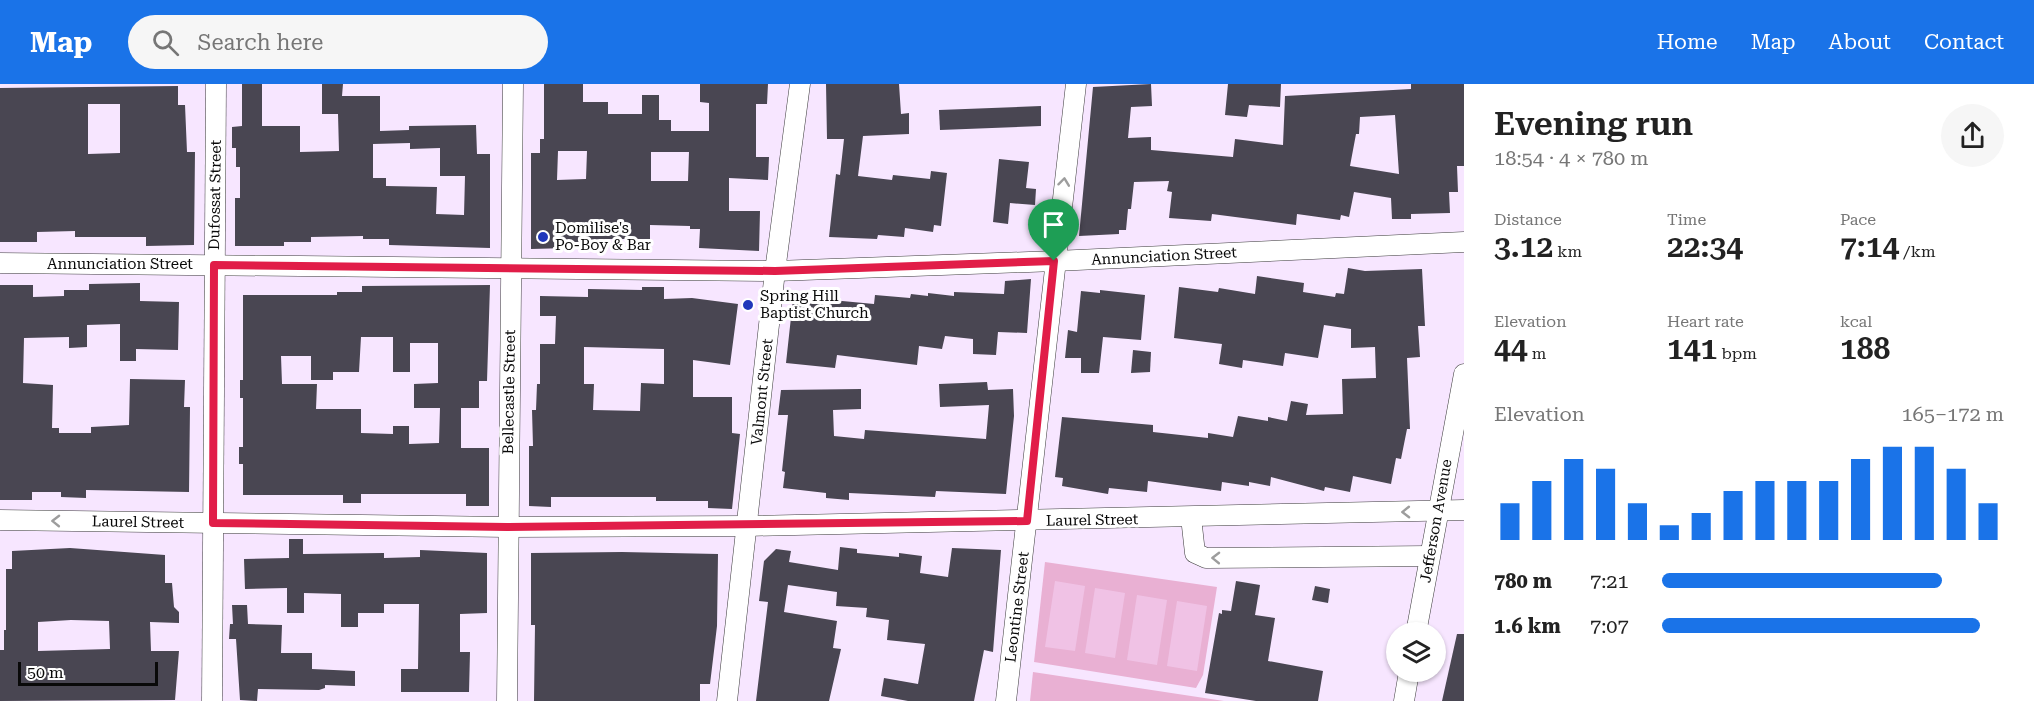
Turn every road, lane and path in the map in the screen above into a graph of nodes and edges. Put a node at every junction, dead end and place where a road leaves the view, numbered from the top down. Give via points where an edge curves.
1 (216, 84) edge
2 (513, 84) edge
3 (800, 84) edge
4 (1076, 84) edge
5 (1464, 242) edge
6 (1054, 261) junction
7 (0, 263) edge
8 (214, 265) junction
9 (511, 268) junction
10 (775, 271) junction
11 (1464, 374) edge
12 (1464, 510) edge
13 (1437, 512) junction
14 (1191, 518) junction
15 (0, 520) edge
16 (1027, 521) junction
17 (213, 523) junction
18 (747, 526) junction
19 (507, 527) junction
20 (1429, 556) junction
21 (1418, 622) edge
22 (1407, 682) edge
23 (212, 701) edge
24 (507, 701) edge
25 (727, 701) edge
26 (1005, 701) edge
27 (1404, 701) edge

1 - 8 street, Dufossat Street
2 - 9 street, Bellecastle Street
3 - 10 street, Valmont Street
6 -> 4 street, Leontine Street
5 - 6 street, Annunciation Street
6 - 10 street, Annunciation Street
6 - 16 street, Leontine Street
7 - 8 street, Annunciation Street
8 - 9 street, Annunciation Street
8 - 17 street, Dufossat Street
9 - 10 street, Annunciation Street
9 - 19 street, Bellecastle Street
10 - 18 street, Valmont Street
11 - 13 street, Jefferson Avenue
12 - 13 street, Laurel Street
13 -> 14 street, Laurel Street
13 - 20 street, Jefferson Avenue
14 - 16 street, Laurel Street
20 -> 14 street via 1206,558 1195,553
17 -> 15 street, Laurel Street
16 - 18 street, Laurel Street
16 - 26 street, Leontine Street
17 - 19 street, Laurel Street
17 - 23 street, Dufossat Street
18 - 19 street, Laurel Street
18 - 25 street, Valmont Street
19 - 24 street, Bellecastle Street
20 - 21 street, Jefferson Avenue
22 - 27 street

